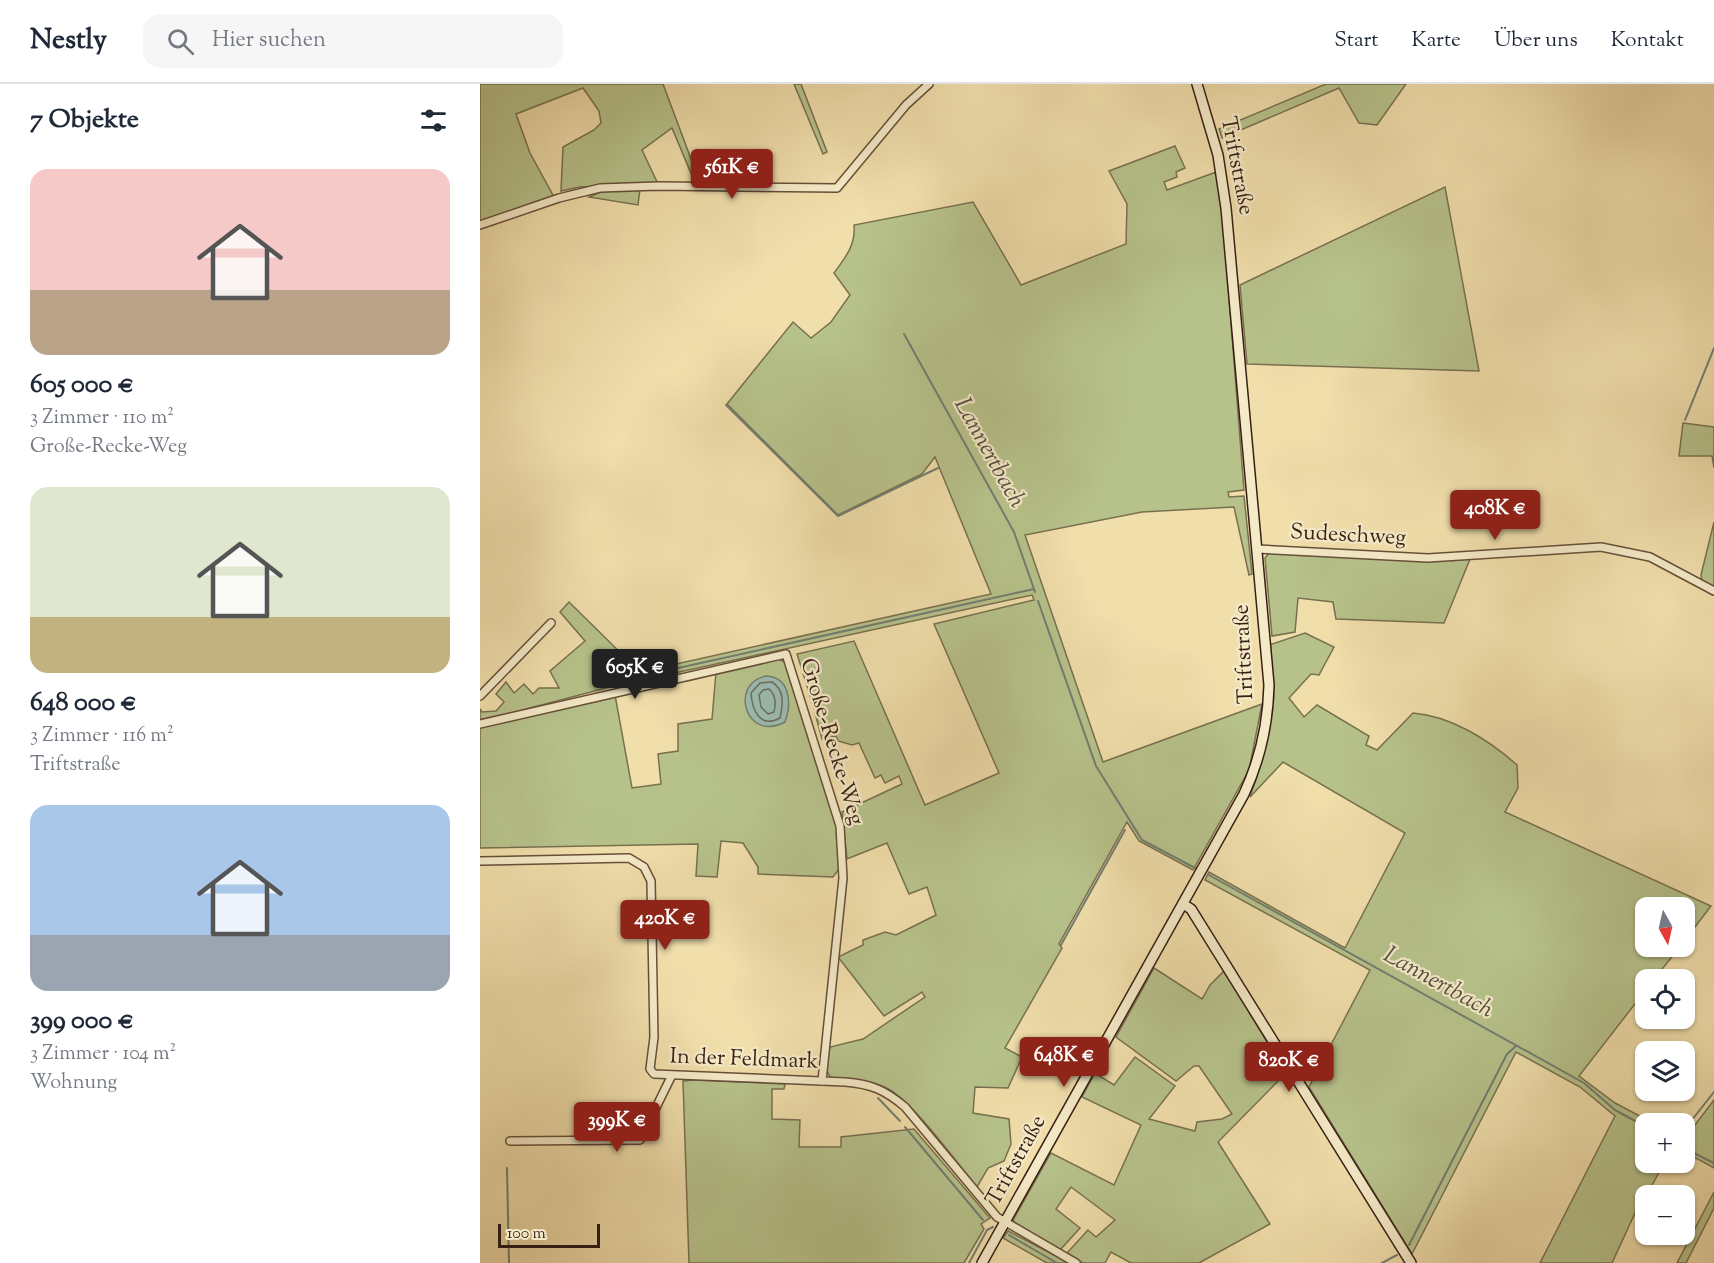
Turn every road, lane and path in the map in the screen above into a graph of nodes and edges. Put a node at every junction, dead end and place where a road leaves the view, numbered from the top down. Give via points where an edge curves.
1 (929, 84) edge
2 (1197, 84) edge
3 (480, 225) edge
4 (1258, 549) junction
5 (1714, 591) edge
6 (551, 623) dead end
7 (480, 696) edge
8 (480, 724) edge
9 (480, 861) edge
10 (1183, 904) junction
11 (671, 1077) junction
12 (822, 1081) junction
13 (510, 1142) dead end
14 (1005, 1223) junction
15 (982, 1263) edge
16 (1076, 1263) edge
17 (1411, 1263) edge

1 - 3 street via 906,105 837,188 600,189 559,198
2 - 4 street, Triftstraße via 1218,155 1226,208
4 - 5 street, Sudeschweg via 1428,558 1601,547 1650,557
4 - 10 street, Triftstraße via 1269,685 1263,742 1244,794
6 - 7 street
8 - 12 street, Große-Recke-Weg via 786,654 843,842 843,878
9 - 11 street, In der Feldmark via 629,858 644,867 651,880 654,1037 650,1069 654,1074
10 - 14 street, Triftstraße
10 - 17 street via 1191,909
11 - 12 street, In der Feldmark
11 - 13 street via 640,1140
12 - 14 street, In der Feldmark via 862,1084 887,1091
14 - 15 street, Triftstraße
14 - 16 street, In der Feldmark

